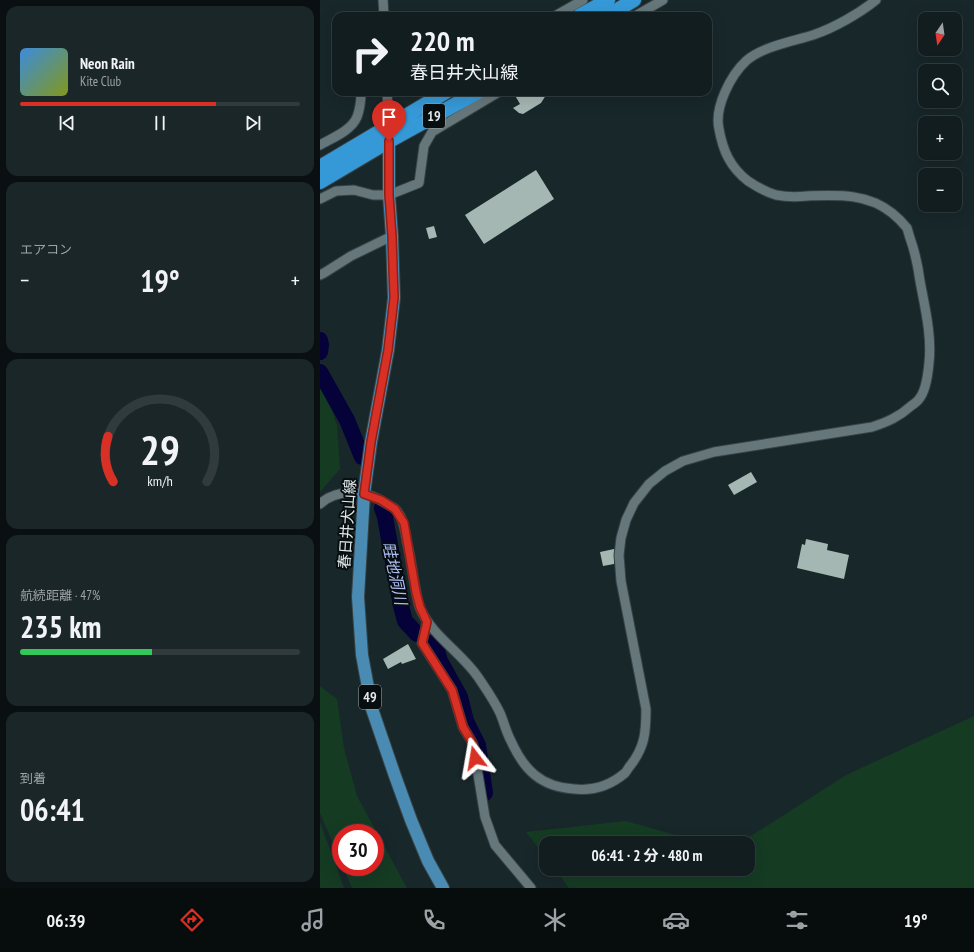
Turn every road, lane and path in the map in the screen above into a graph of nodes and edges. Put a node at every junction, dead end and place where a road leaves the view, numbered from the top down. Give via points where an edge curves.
1 (383, 0) edge
2 (583, 0) edge
3 (608, 0) edge
4 (634, 0) edge
5 (663, 0) edge
6 (876, 0) edge
7 (384, 12) edge
8 (562, 12) edge
9 (586, 12) edge
10 (614, 12) edge
11 (642, 12) edge
12 (361, 96) edge
13 (387, 96) edge
14 (439, 96) edge
15 (471, 96) edge
16 (492, 96) edge
17 (389, 126) junction
18 (389, 141) junction
19 (320, 145) edge
20 (320, 167) edge
21 (320, 182) edge
22 (389, 195) junction
23 (320, 199) edge
24 (392, 236) junction
25 (320, 275) edge
26 (364, 494) junction
27 (320, 504) edge
28 (427, 622) junction
29 (442, 888) edge
30 (531, 888) edge

1 - 7 street
2 - 8 street
3 - 9 highway
4 - 10 highway
5 - 11 street
6 - 28 street via 842,22 816,34 762,51 747,60 734,75 725,92 718,124 727,158 742,176 757,187 777,195 834,195 876,202 907,228 915,250 929,335 929,366 926,383 919,399 893,419 872,427 714,452 683,461 649,484 634,503 626,520 619,555 620,582 646,709 644,741 625,773 609,784 595,789 567,789 548,784 533,774 510,741 492,696 471,667
12 - 19 street via 357,117 349,128
13 - 17 street
14 - 17 highway, 19
15 - 18 highway, 19
16 - 22 street via 432,132 424,146 419,183
17 - 18 main road, 春日井犬山線 / 49
17 - 20 highway, 19
18 - 21 highway, 19
18 - 22 main road, 春日井犬山線 / 49
22 - 23 street via 373,195 354,190 336,191
22 - 24 main road, 春日井犬山線 / 49
24 - 25 street
24 - 26 main road, 春日井犬山線 / 49 via 394,298
26 - 27 street via 338,494
26 - 28 street via 381,500 395,509 404,523 416,592
26 - 29 main road, 春日井犬山線 / 49 via 358,597 362,655 372,709 411,820
28 - 30 street via 422,643 452,690 463,727 473,744 485,817 495,846

